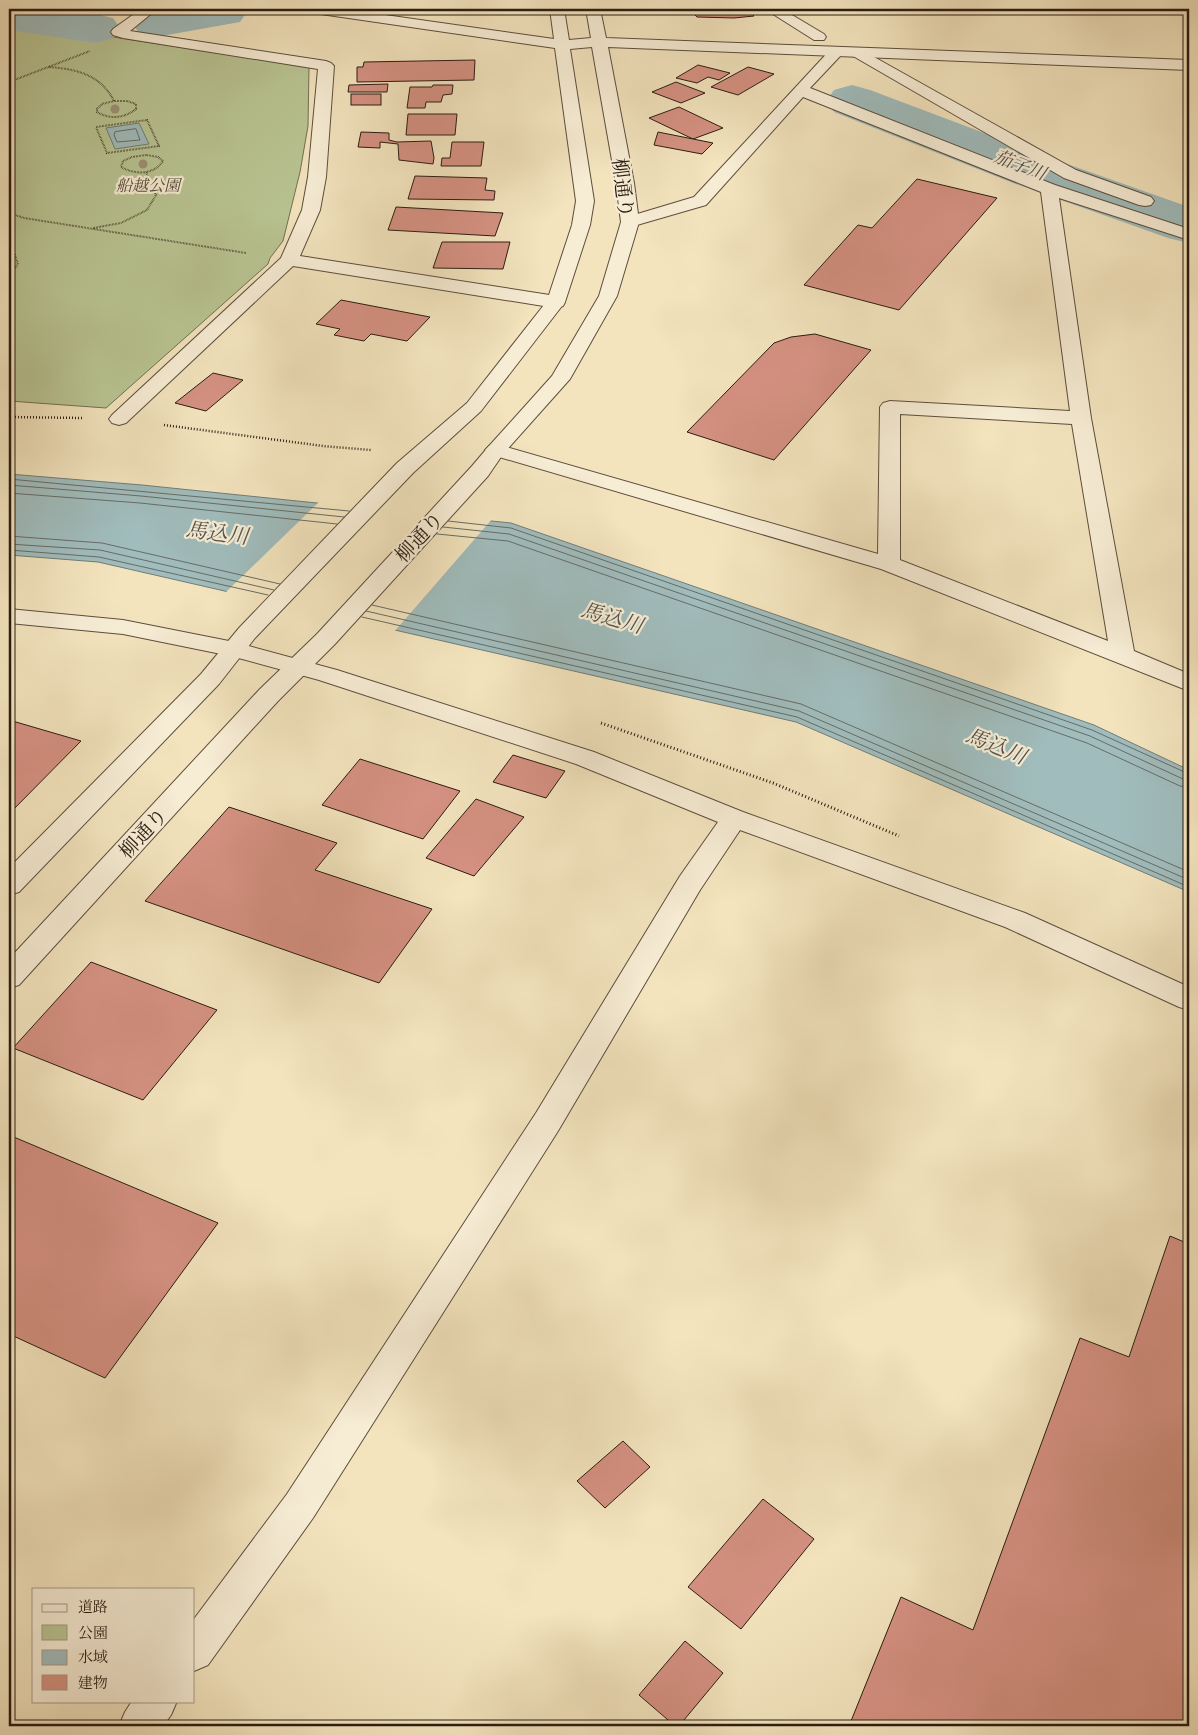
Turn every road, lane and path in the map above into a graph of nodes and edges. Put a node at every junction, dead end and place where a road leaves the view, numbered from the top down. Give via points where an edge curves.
1 (150, 9) edge
2 (314, 9) edge
3 (593, 9) edge
4 (772, 9) edge
5 (558, 18) edge
6 (541, 24) dead end
7 (123, 34) junction
8 (597, 36) junction
9 (819, 37) junction
10 (563, 45) junction
11 (1189, 51) edge
12 (836, 52) junction
13 (858, 53) junction
14 (1189, 65) edge
15 (46, 67) junction
16 (9, 82) edge
17 (800, 90) junction
18 (114, 101) junction
19 (117, 116) junction
20 (120, 123) junction
21 (134, 149) junction
22 (136, 156) junction
23 (146, 172) junction
24 (1070, 174) junction
25 (1049, 190) junction
26 (1162, 207) dead end
27 (9, 213) edge
28 (630, 222) junction
29 (90, 228) junction
30 (1189, 235) edge
31 (9, 253) edge
32 (289, 260) junction
33 (9, 276) edge
34 (556, 302) junction
35 (9, 417) edge
36 (1081, 418) junction
37 (119, 419) junction
38 (372, 450) dead end
39 (496, 450) junction
40 (889, 564) junction
41 (9, 616) edge
42 (240, 641) junction
43 (1123, 655) junction
44 (298, 667) junction
45 (1189, 683) edge
46 (734, 818) junction
47 (9, 884) edge
48 (9, 978) edge
49 (1189, 999) edge
50 (195, 1650) edge
51 (156, 1702) edge
52 (139, 1726) edge

1 - 7 street via 118,32
2 - 10 street
3 - 8 street, 柳通り
4 - 9 street
5 - 6 street
5 - 8 street
5 - 10 street, 柳通り
7 - 15 path via 110,43
7 - 32 street via 326,66 317,177 311,210
8 - 9 street
8 - 10 street
8 - 12 street
8 - 28 street, 柳通り
9 - 11 street
10 - 34 street, 柳通り via 585,201 581,225
12 - 13 street
12 - 17 street
13 - 14 street
13 - 24 street
15 - 16 path
15 - 18 path via 88,74 106,85
17 - 25 street
17 - 28 street via 700,201
18 - 19 path via 96,109 104,116
18 - 19 path via 132,102 137,106 134,112
19 - 20 path
20 - 21 path via 96,127 107,154
20 - 21 path via 147,120 159,146
21 - 22 path
22 - 23 path via 123,161 122,167 129,172
22 - 23 path via 153,155 163,162 160,167
23 - 29 path via 156,195 147,210 121,223
24 - 25 street
24 - 26 street
25 - 30 street
25 - 36 street
27 - 29 path
28 - 39 street, 柳通り via 608,296 560,379
29 - 32 path
31 - 33 path via 14,255 18,264
32 - 34 street
32 - 37 street
34 - 42 street, 柳通り via 474,407 405,468
35 - 37 path
36 - 40 street via 890,407
36 - 43 street
37 - 38 path
39 - 40 street
39 - 44 street, 柳通り
40 - 43 street
41 - 42 street
42 - 44 street
42 - 47 street, 柳通り via 210,678
43 - 45 street
44 - 46 street via 585,758
44 - 48 street, 柳通り
46 - 49 street via 1016,920
46 - 50 street via 690,883 547,1122 300,1506
51 - 52 street

